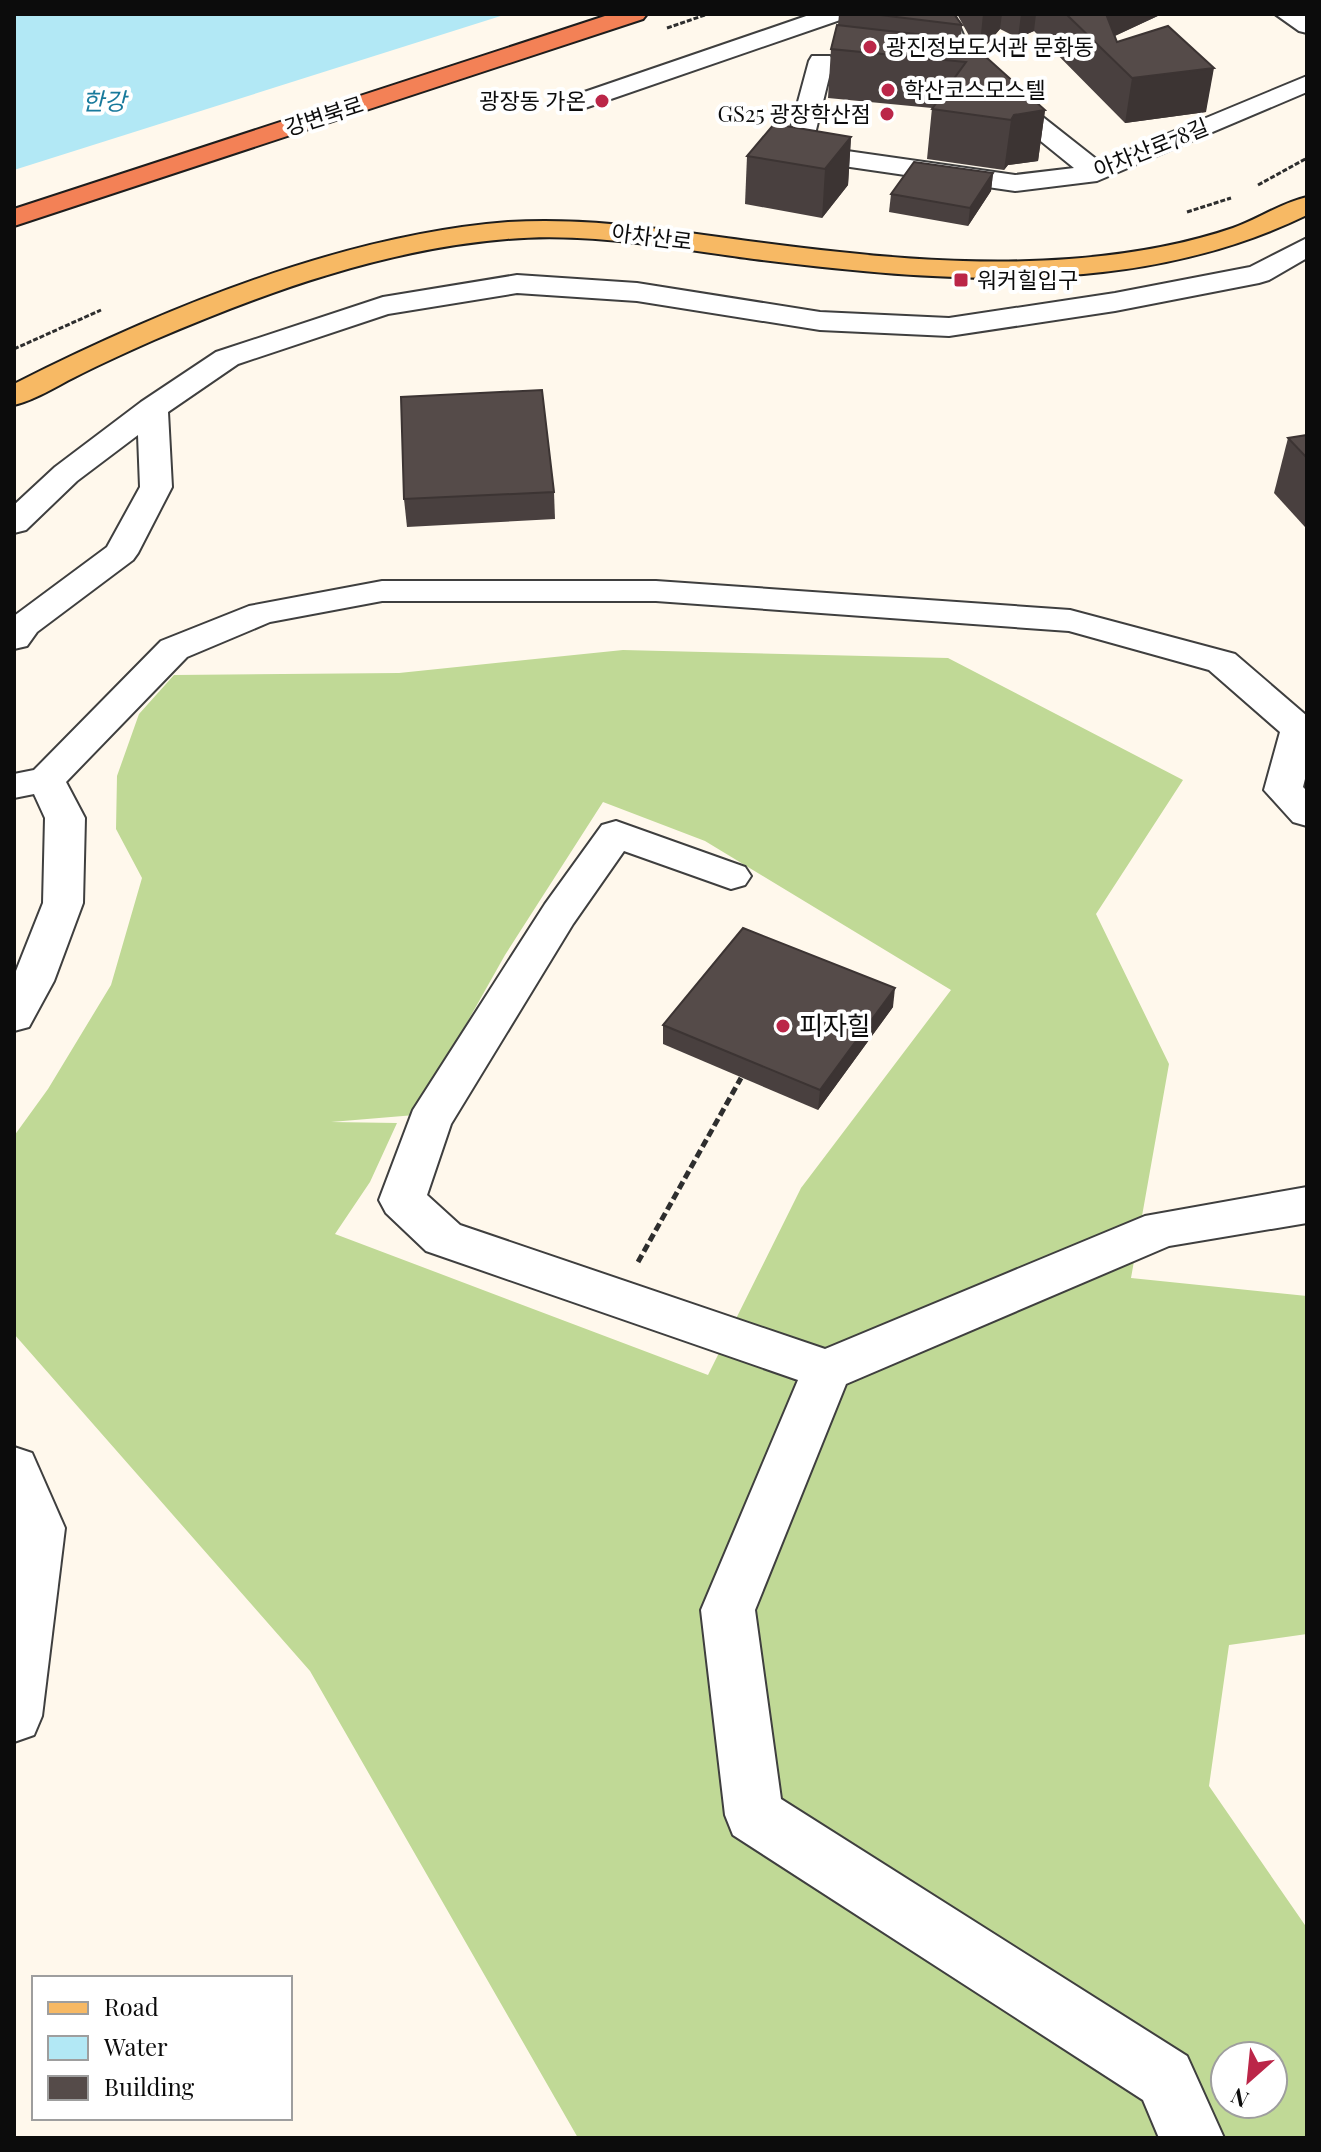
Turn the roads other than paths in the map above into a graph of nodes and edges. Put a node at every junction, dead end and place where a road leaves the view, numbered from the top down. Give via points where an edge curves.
1 (635, 14) edge
2 (835, 14) edge
3 (942, 14) edge
4 (1287, 14) edge
5 (1307, 26) edge
6 (770, 36) junction
7 (802, 61) junction
8 (851, 65) edge
9 (1307, 83) edge
10 (573, 104) dead end
11 (1097, 173) junction
12 (1307, 179) edge
13 (1307, 205) edge
14 (14, 218) edge
15 (1307, 246) edge
16 (102, 323) dead end
17 (14, 396) edge
18 (152, 409) junction
19 (14, 523) edge
20 (14, 638) edge
21 (30, 783) edge
22 (1307, 813) edge
23 (731, 876) dead end
24 (14, 1016) edge
25 (1307, 1205) edge
26 (827, 1370) junction
27 (14, 1469) edge
28 (14, 1716) edge
29 (1192, 2138) edge

1 - 14 highway, 강변북로
2 - 6 street
3 - 11 street via 970,80
4 - 5 street
6 - 7 street
6 - 10 street
7 - 8 street
7 - 11 street, 아차산로78길 via 815,94 802,135 818,155 1015,183
9 - 11 street, 아차산로78길
12 - 16 main road, 아차산로 via 1191,227 1037,250 910,247 596,211 460,218 348,237
13 - 17 main road, 아차산로 via 1241,235 1074,270 971,270 574,228 483,235 370,254 243,295 75,363
15 - 18 street via 1259,274 949,327 820,321 637,292 517,284 383,306 227,358
18 - 19 street via 66,474
18 - 20 street via 156,487 121,553
21 - 22 street via 174,649 261,613 382,591 656,591 1070,621 1222,662 1299,729 1283,790
21 - 24 street via 65,818 63,903
23 - 26 street via 616,834 559,914 429,1122 402,1200 443,1238
25 - 26 street via 1162,1229
26 - 29 street via 728,1610 754,1815 1165,2078
27 - 28 street via 39,1528

